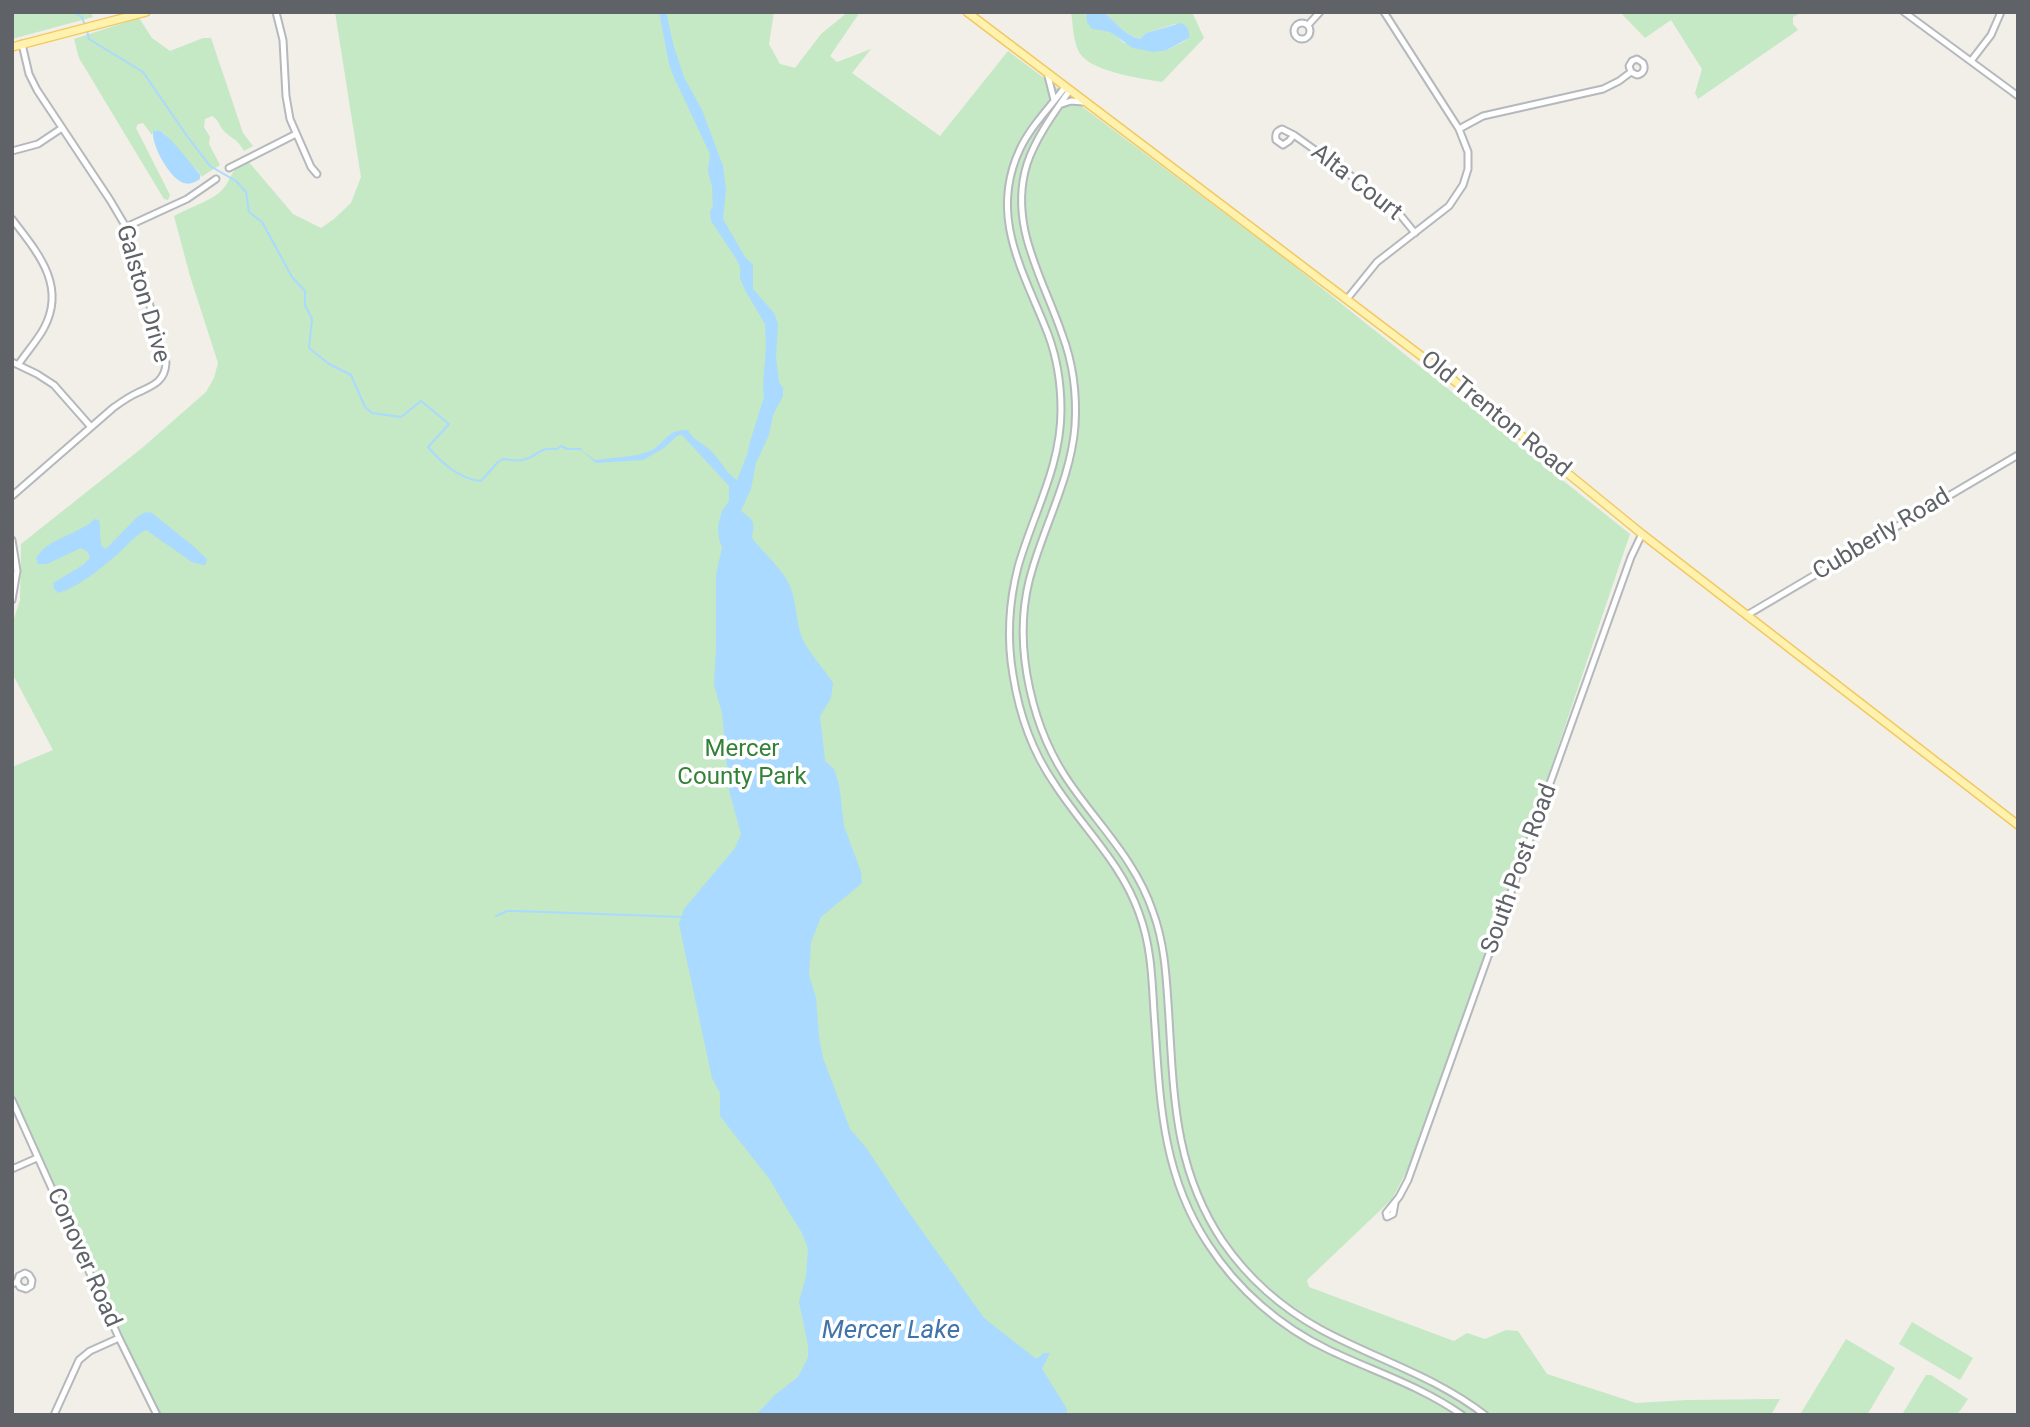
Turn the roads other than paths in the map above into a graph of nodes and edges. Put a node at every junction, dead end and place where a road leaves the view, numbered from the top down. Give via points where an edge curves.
1 (146, 12) edge
2 (276, 12) edge
3 (967, 12) edge
4 (1320, 12) edge
5 (1384, 12) edge
6 (1904, 12) edge
7 (2001, 12) edge
8 (1308, 25) dead end
9 (22, 44) junction
10 (12, 47) edge
11 (1971, 61) junction
12 (1631, 72) dead end
13 (1047, 73) junction
14 (1068, 88) junction
15 (2018, 96) edge
16 (1086, 102) junction
17 (1056, 104) junction
18 (62, 128) junction
19 (1459, 129) junction
20 (296, 134) junction
21 (1294, 135) dead end
22 (12, 152) edge
23 (229, 168) dead end
24 (317, 174) dead end
25 (216, 179) dead end
26 (12, 219) edge
27 (125, 227) junction
28 (1415, 233) junction
29 (1033, 261) junction
30 (1020, 267) junction
31 (1347, 299) junction
32 (15, 363) edge
33 (91, 426) junction
34 (2018, 455) edge
35 (12, 496) edge
36 (1642, 534) junction
37 (12, 540) edge
38 (12, 600) edge
39 (1747, 615) junction
40 (1091, 810) junction
41 (1080, 819) junction
42 (2018, 825) edge
43 (1168, 999) junction
44 (1154, 1001) junction
45 (12, 1100) edge
46 (37, 1158) junction
47 (12, 1169) edge
48 (1395, 1203) dead end
49 (119, 1338) junction
50 (54, 1415) edge
51 (157, 1415) edge
52 (1462, 1415) edge
53 (1485, 1415) edge

1 - 9 main road
2 - 20 street via 283,40 287,108
3 - 13 main road, Old Trenton Road
4 - 8 street
5 - 19 street
6 - 11 street
7 - 11 street
9 - 10 main road
9 - 18 street, Galston Drive via 33,82
11 - 15 street
12 - 19 street via 1594,92 1483,116
13 - 14 main road, Old Trenton Road
13 - 17 street
14 - 16 main road, Old Trenton Road
14 - 17 street
16 - 17 street
16 - 31 main road, Old Trenton Road
17 - 29 street via 1033,149 1022,188 1022,224
17 - 30 street via 1024,141 1010,176 1008,225
18 - 22 street via 38,144
18 - 27 street, Galston Drive
19 - 28 street via 1468,161 1463,186 1449,206
20 - 23 street
20 - 24 street
21 - 28 street, Alta Court via 1393,206
25 - 27 street via 187,199
26 - 32 street via 45,265 52,291 46,324
27 - 33 street, Galston Drive via 166,369 154,386 124,400
28 - 31 street via 1370,269
29 - 30 street
29 - 40 street via 1066,346 1075,411 1068,468 1027,593 1026,665 1036,714 1049,746
30 - 41 street via 1054,354 1061,411 1052,471 1016,577 1010,614 1011,662 1031,741
31 - 36 main road, Old Trenton Road
32 - 33 street via 54,385
33 - 35 street, Galston Drive
34 - 39 street, Cubberly Road
36 - 39 main road, Old Trenton Road
36 - 48 street, South Post Road via 1408,1180
37 - 38 street via 17,571
39 - 42 main road, Old Trenton Road
40 - 41 street
40 - 43 street via 1130,862 1152,908 1163,950
41 - 44 street via 1133,897 1148,944
43 - 44 street
43 - 53 street via 1183,1154 1202,1204 1231,1252 1262,1287 1309,1323 1433,1381
44 - 52 street via 1168,1153 1189,1210 1215,1254 1252,1297 1297,1332
45 - 46 street, Conover Road
46 - 47 street
46 - 49 street, Conover Road
49 - 50 street via 79,1360
49 - 51 street, Conover Road

